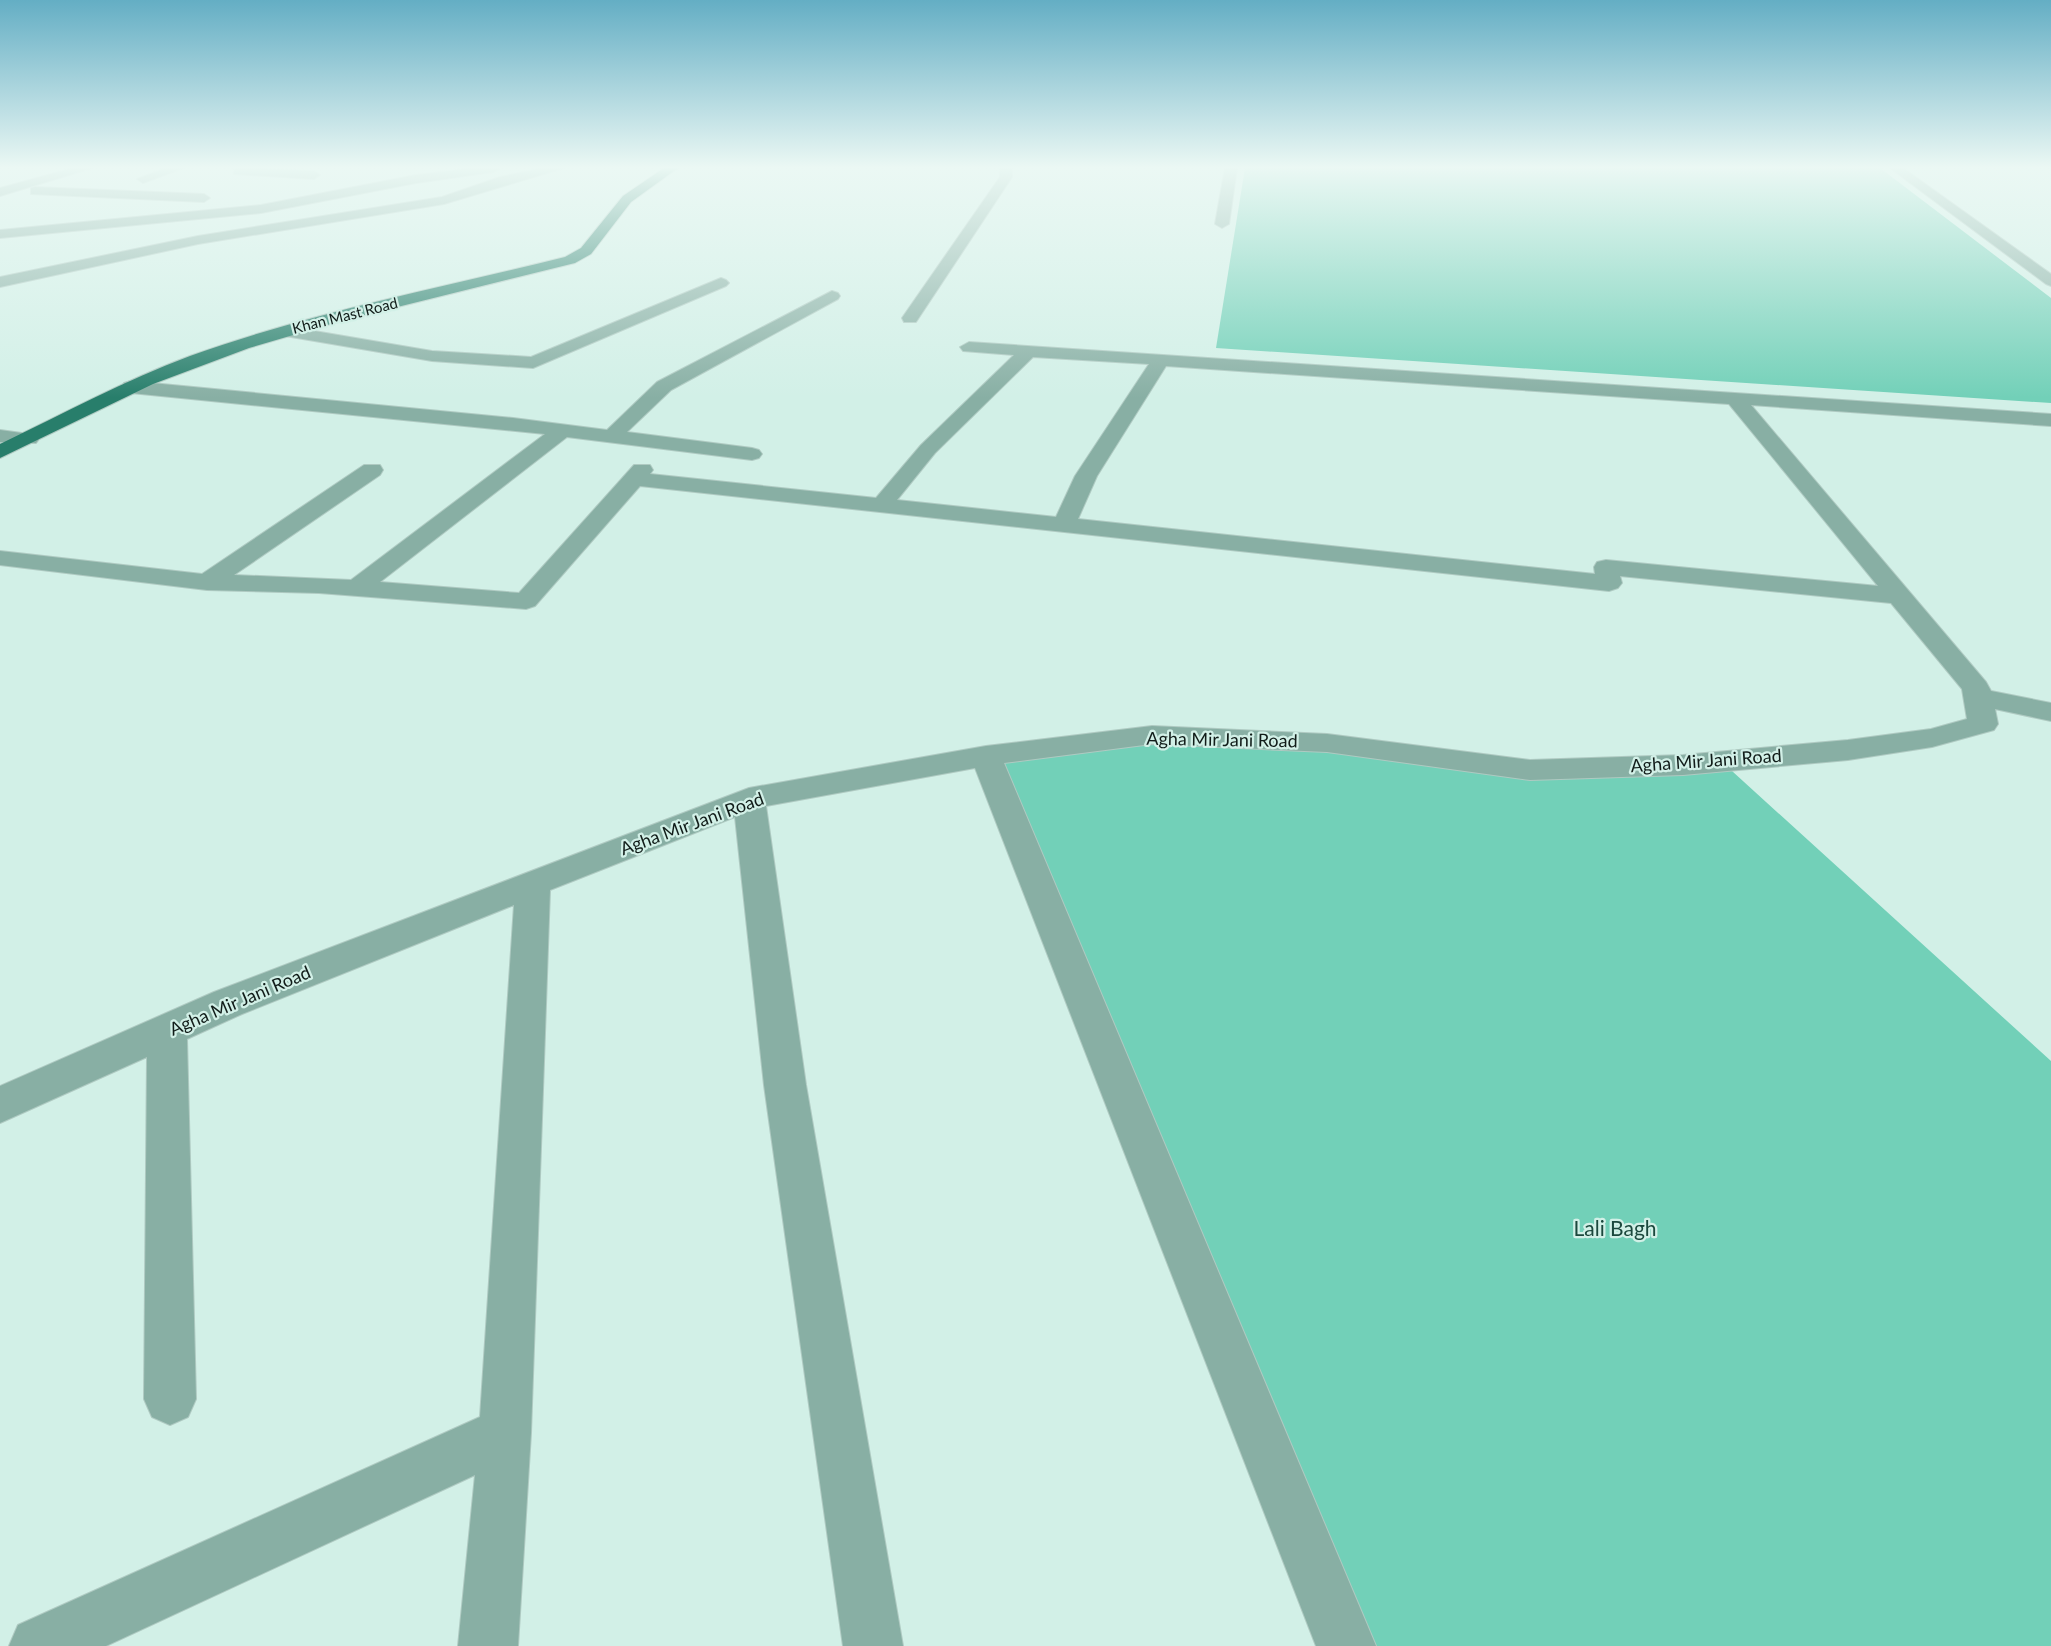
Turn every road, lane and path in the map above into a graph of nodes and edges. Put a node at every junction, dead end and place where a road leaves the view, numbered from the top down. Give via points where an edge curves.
1 (175, 245) edge
2 (591, 245) edge
3 (960, 245) edge
4 (2001, 245) edge
5 (2051, 281) edge
6 (0, 282) edge
7 (721, 283) dead end
8 (832, 296) dead end
9 (910, 318) dead end
10 (285, 330) junction
11 (969, 347) dead end
12 (1028, 352) junction
13 (1160, 361) junction
14 (131, 387) junction
15 (1735, 399) junction
16 (2051, 420) edge
17 (562, 430) junction
18 (0, 436) edge
19 (611, 437) junction
20 (29, 439) junction
21 (0, 452) edge
22 (752, 454) dead end
23 (372, 470) dead end
24 (880, 506) junction
25 (1063, 526) junction
26 (0, 558) edge
27 (207, 582) junction
28 (356, 588) junction
29 (1899, 596) junction
30 (1977, 697) junction
31 (2051, 712) edge
32 (986, 756) junction
33 (749, 800) junction
34 (533, 884) junction
35 (167, 1030) junction
36 (0, 1105) edge
37 (170, 1400) dead end
38 (505, 1433) junction
39 (39, 1646) edge
40 (488, 1646) edge
41 (873, 1646) edge
42 (1346, 1646) edge

1 - 6 street
2 - 10 main road, Khan Mast Road via 570,260
3 - 9 street
4 - 5 street
7 - 10 street via 533,363 432,356
8 - 19 street via 664,386
10 - 14 main road, Khan Mast Road
11 - 12 street
12 - 13 street
12 - 24 street via 928,449
13 - 15 street
13 - 25 street via 1086,476
14 - 17 street
14 - 20 main road, Khan Mast Road
15 - 16 street
15 - 29 street, Agha Mir Jani Road
17 - 19 street
17 - 28 street
18 - 20 street
19 - 22 street
20 - 21 main road, Khan Mast Road
23 - 27 street
24 - 25 street
24 - 28 street via 638,475 526,601
25 - 29 street via 1609,583 1606,567
26 - 27 street
27 - 28 street
29 - 30 street, Agha Mir Jani Road via 1976,688
30 - 31 street
30 - 32 street, Agha Mir Jani Road via 1983,724 1932,738 1683,765 1530,770 1328,743 1152,735
32 - 33 street, Agha Mir Jani Road
32 - 42 street
33 - 34 street, Agha Mir Jani Road
33 - 41 street via 785,1085
34 - 35 street, Agha Mir Jani Road
34 - 38 street
35 - 36 street, Agha Mir Jani Road
35 - 37 street
38 - 39 street
38 - 40 street

